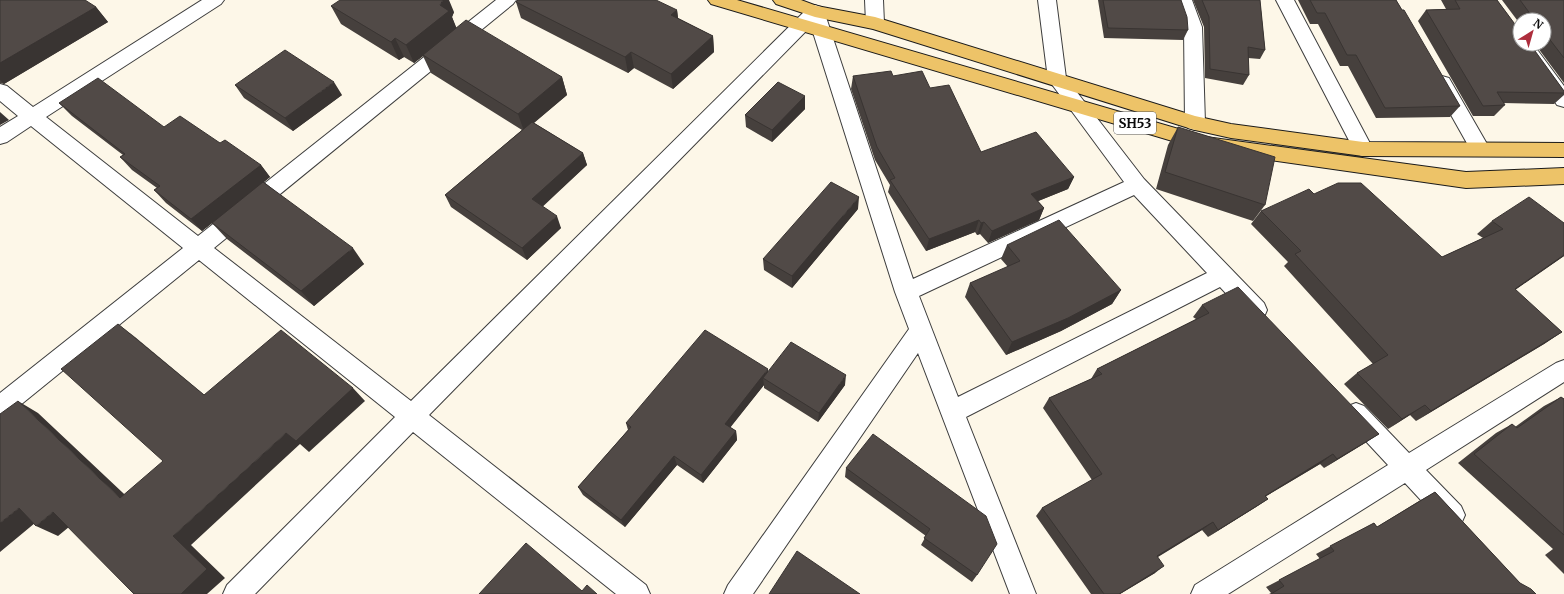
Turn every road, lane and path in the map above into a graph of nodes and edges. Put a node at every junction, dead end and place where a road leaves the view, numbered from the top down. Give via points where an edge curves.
1 (214, 0) edge
2 (507, 0) edge
3 (717, 0) edge
4 (782, 0) edge
5 (874, 0) edge
6 (1048, 0) edge
7 (1183, 0) edge
8 (1285, 0) edge
9 (812, 22) junction
10 (875, 24) junction
11 (1529, 52) edge
12 (1433, 68) edge
13 (1057, 79) junction
14 (0, 92) edge
15 (1564, 100) edge
16 (1077, 106) junction
17 (32, 117) junction
18 (1196, 123) junction
19 (0, 137) edge
20 (1363, 149) junction
21 (1480, 149) junction
22 (1564, 150) edge
23 (1564, 176) edge
24 (1137, 185) junction
25 (199, 249) junction
26 (1223, 275) junction
27 (906, 292) junction
28 (1272, 326) edge
29 (921, 330) junction
30 (1564, 370) edge
31 (1342, 399) edge
32 (0, 407) edge
33 (952, 412) junction
34 (412, 417) junction
35 (1406, 467) junction
36 (1466, 530) edge
37 (236, 594) edge
38 (637, 594) edge
39 (737, 594) edge
40 (1023, 594) edge
41 (1204, 594) edge

1 - 17 street
2 - 25 street
3 - 9 main road, SH53
4 - 9 main road, SH53
5 - 10 street
6 - 13 street
7 - 18 street via 1193,27
8 - 20 street
9 - 10 main road, SH53
9 - 16 main road, SH53
9 - 27 street
9 - 34 street
10 - 13 main road, SH53
11 - 15 street
12 - 21 street
13 - 16 street
13 - 18 main road, SH53
14 - 17 street
16 - 23 main road, SH53 via 1206,144 1466,180
16 - 24 street
17 - 19 street
17 - 25 street
18 - 20 main road, SH53 via 1231,131
20 - 21 main road, SH53
21 - 22 main road, SH53
24 - 26 street
24 - 27 street
25 - 32 street
25 - 34 street
26 - 28 street
26 - 33 street
27 - 29 street
29 - 33 street
29 - 39 street
30 - 35 street
31 - 35 street
33 - 40 street
34 - 37 street
34 - 38 street
35 - 36 street
35 - 41 street

